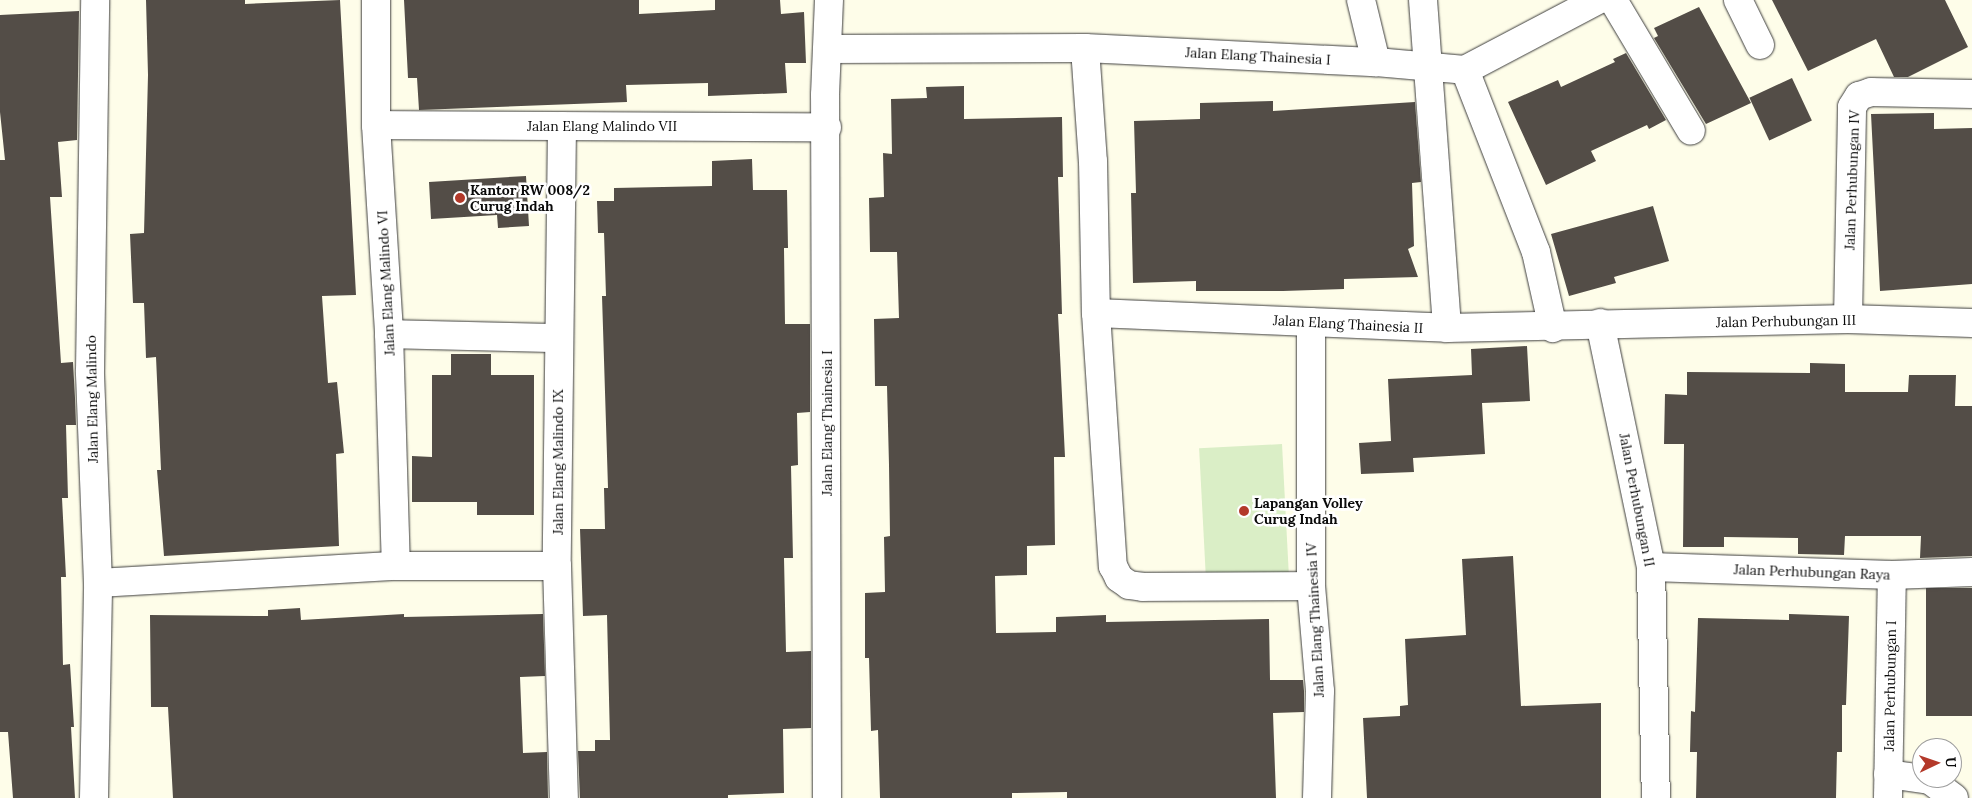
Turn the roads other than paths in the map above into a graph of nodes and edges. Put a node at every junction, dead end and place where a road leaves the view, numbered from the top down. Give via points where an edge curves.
1 (95, 0) edge
2 (376, 0) edge
3 (829, 0) edge
4 (1361, 0) edge
5 (1423, 0) edge
6 (1598, 0) edge
7 (1613, 0) edge
8 (1738, 0) edge
9 (1760, 45) dead end
10 (1085, 48) junction
11 (828, 49) junction
12 (1376, 62) junction
13 (1426, 66) junction
14 (1465, 70) junction
15 (1972, 94) edge
16 (376, 124) junction
17 (562, 126) junction
18 (827, 127) junction
19 (1691, 131) dead end
20 (1096, 312) junction
21 (1848, 320) junction
22 (1312, 322) junction
23 (1600, 323) junction
24 (1972, 323) edge
25 (1447, 328) junction
26 (1553, 328) junction
27 (389, 334) junction
28 (558, 338) junction
29 (396, 566) junction
30 (557, 566) junction
31 (1651, 566) junction
32 (1972, 572) edge
33 (1892, 575) junction
34 (98, 583) junction
35 (1311, 586) junction
36 (1888, 786) edge
37 (94, 798) edge
38 (564, 798) edge
39 (827, 798) edge
40 (1317, 798) edge
41 (1656, 798) edge
42 (1954, 798) edge

1 - 34 street, Jalan Elang Malindo via 90,371
2 - 16 street, Jalan Elang Malindo VI
3 - 11 street, Jalan Elang Thainesia I
4 - 12 street
5 - 13 street
6 - 14 street via 1507,51
7 - 19 street
8 - 9 street
10 - 11 street, Jalan Elang Thainesia I
10 - 12 street, Jalan Elang Thainesia I
10 - 20 street via 1093,161
11 - 18 street, Jalan Elang Thainesia I
12 - 13 street, Jalan Elang Thainesia I
13 - 14 street, Jalan Elang Thainesia I
13 - 25 street
14 - 26 street via 1536,252
15 - 21 street, Jalan Perhubungan IV via 1871,92 1859,96 1852,107
16 - 17 street, Jalan Elang Malindo VII
16 - 27 street, Jalan Elang Malindo VI
17 - 18 street, Jalan Elang Malindo VII
17 - 28 street, Jalan Elang Malindo IX
18 - 39 street, Jalan Elang Thainesia I
20 - 22 street, Jalan Elang Thainesia II
20 - 35 street via 1113,566 1119,578 1129,585 1143,587
21 - 23 street, Jalan Perhubungan III
21 - 24 street, Jalan Perhubungan III
22 - 25 street, Jalan Elang Thainesia II
22 - 35 street, Jalan Elang Thainesia IV
23 - 26 street, Jalan Elang Thainesia II
23 - 31 street, Jalan Perhubungan II
25 - 26 street, Jalan Elang Thainesia II
27 - 28 street
27 - 29 street, Jalan Elang Malindo VI
28 - 30 street, Jalan Elang Malindo IX
29 - 30 street
29 - 34 street
30 - 38 street, Jalan Elang Malindo IX
31 - 33 street, Jalan Perhubungan Raya
31 - 41 street, Jalan Perhubungan II
32 - 33 street, Jalan Perhubungan Raya
33 - 36 street, Jalan Perhubungan I
34 - 37 street, Jalan Elang Malindo
35 - 40 street, Jalan Elang Thainesia IV via 1320,691
36 - 42 street via 1930,780

